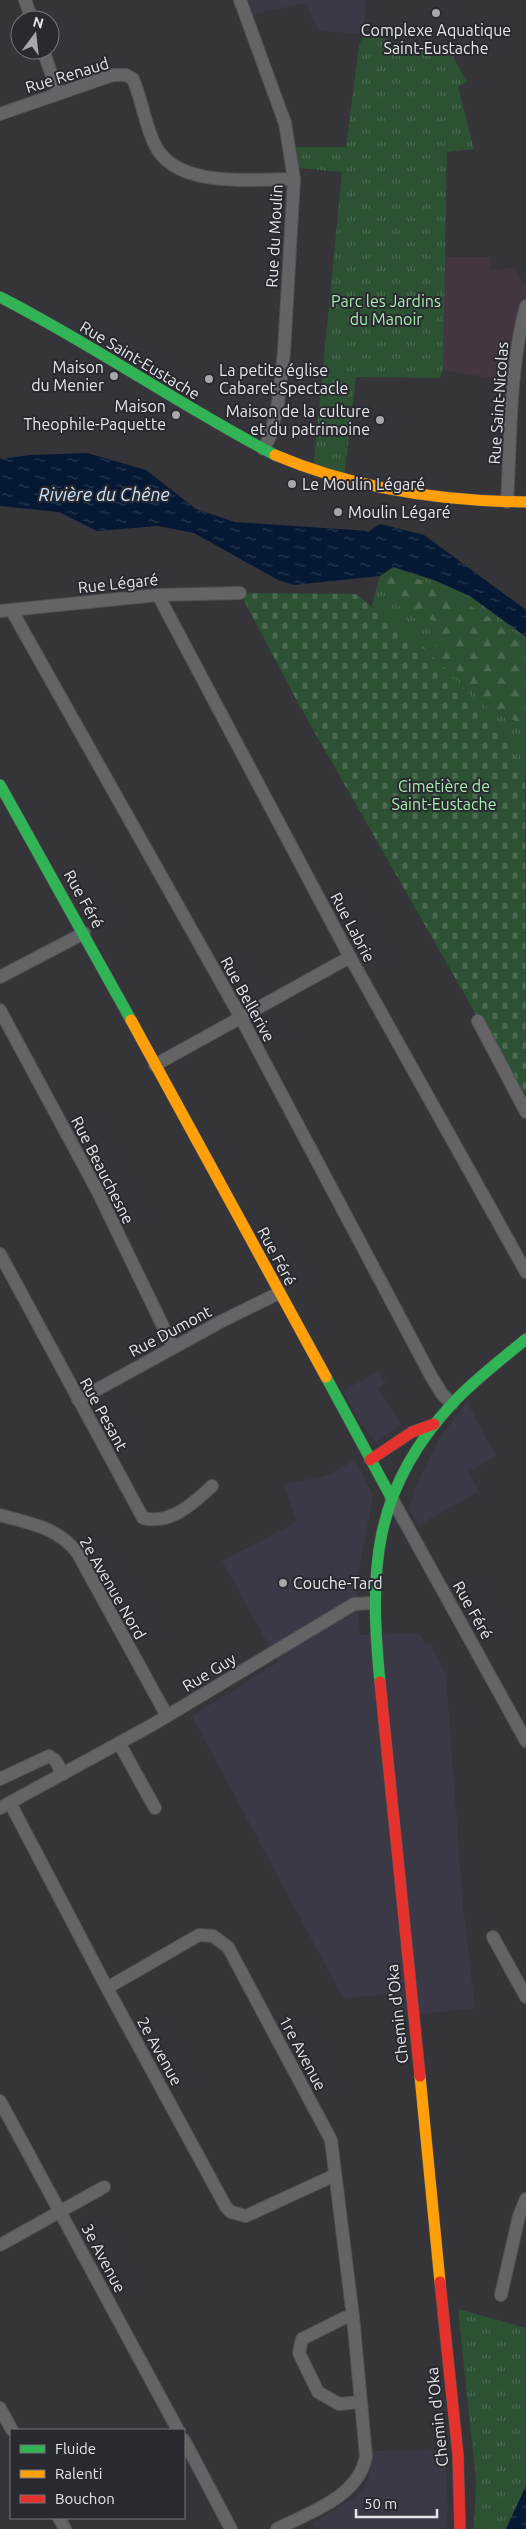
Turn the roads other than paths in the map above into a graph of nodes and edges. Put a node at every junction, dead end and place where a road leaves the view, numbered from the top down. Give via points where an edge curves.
1 (240, 0) edge
2 (46, 60) edge
3 (58, 93) junction
4 (0, 114) edge
5 (294, 179) junction
6 (0, 297) edge
7 (526, 306) edge
8 (263, 449) junction
9 (508, 502) junction
10 (526, 502) edge
11 (240, 593) dead end
12 (158, 595) junction
13 (6, 611) edge
14 (0, 785) edge
15 (84, 933) junction
16 (350, 957) junction
17 (0, 977) edge
18 (0, 1010) edge
19 (240, 1016) junction
20 (478, 1020) dead end
21 (155, 1065) junction
22 (526, 1112) edge
23 (0, 1254) edge
24 (526, 1272) edge
25 (279, 1293) junction
26 (526, 1339) edge
27 (173, 1347) junction
28 (78, 1400) junction
29 (452, 1404) junction
30 (434, 1424) junction
31 (370, 1460) junction
32 (212, 1486) dead end
33 (392, 1497) junction
34 (0, 1515) edge
35 (373, 1603) junction
36 (167, 1716) junction
37 (526, 1741) edge
38 (119, 1744) junction
39 (63, 1774) junction
40 (0, 1779) edge
41 (5, 1805) edge
42 (155, 1808) dead end
43 (493, 1938) dead end
44 (107, 1988) junction
45 (526, 1997) edge
46 (0, 2101) edge
47 (335, 2174) junction
48 (104, 2187) dead end
49 (526, 2199) edge
50 (60, 2212) junction
51 (0, 2245) edge
52 (502, 2295) dead end
53 (353, 2317) junction
54 (360, 2402) junction
55 (0, 2408) edge
56 (11, 2429) edge
57 (177, 2429) edge
58 (185, 2442) edge
59 (232, 2529) edge
60 (276, 2529) edge
61 (460, 2529) edge

1 - 5 street, Rue du Moulin via 285,123
2 - 3 street
3 - 4 street, Rue Renaud
3 - 5 street, Rue Renaud via 113,74 126,75 137,87 154,144 161,156 177,169 212,179
5 - 8 street, Rue du Moulin via 281,378 270,437
6 - 8 street, Rue Saint-Eustache
7 - 9 street, Rue Saint-Nicolas via 514,382
8 - 9 street, Rue Saint-Eustache via 309,470 352,481 428,497
9 - 10 street, Rue Saint-Eustache
11 - 12 street, Rue Légaré
12 - 13 street, Rue Légaré
12 - 16 street, Rue Labrie
13 - 19 street, Rue Bellerive
14 - 15 street, Rue Féré
15 - 17 street
15 - 21 street, Rue Féré
16 - 19 street
16 - 24 street, Rue Labrie
18 - 27 street, Rue Beauchesne via 98,1192
19 - 21 street
19 - 29 street, Rue Bellerive via 431,1376
20 - 22 street
21 - 25 street, Rue Féré
23 - 28 street, Rue Pesant
25 - 27 street, Rue Dumont
25 - 31 street, Rue Féré
26 - 29 street, Chemin d'Oka
27 - 28 street, Rue Dumont
28 - 32 street, Rue Pesant via 143,1518 156,1522 190,1507
29 - 30 street, Chemin d'Oka
30 - 31 street via 412,1432
30 - 33 street, Chemin d'Oka via 415,1450
31 - 33 street, Rue Féré
33 - 35 street, Chemin d'Oka via 376,1547
33 - 37 street, Rue Féré
34 - 36 street, 2e Avenue Nord via 49,1529 65,1538 77,1552
35 - 36 street, Rue Guy via 354,1604
35 - 61 street, Chemin d'Oka via 458,2455
36 - 38 street, Rue Guy
38 - 39 street, Rue Guy
38 - 42 street
39 - 40 street via 49,1756
39 - 41 street, Rue Guy
41 - 44 street, 2e Avenue
43 - 45 street
44 - 47 street, 2e Avenue via 231,2212 246,2216
44 - 47 street, 1re Avenue via 199,1935 212,1936 228,1947 332,2140
46 - 50 street, 3e Avenue
47 - 53 street, 1re Avenue
48 - 50 street
49 - 52 street
50 - 51 street
50 - 57 street, 3e Avenue
53 - 54 street, 1re Avenue
53 - 54 street via 344,2318 302,2339 299,2353 318,2392 339,2404
54 - 60 street, 1re Avenue via 366,2456 360,2477 342,2494
55 - 56 street
58 - 59 street

